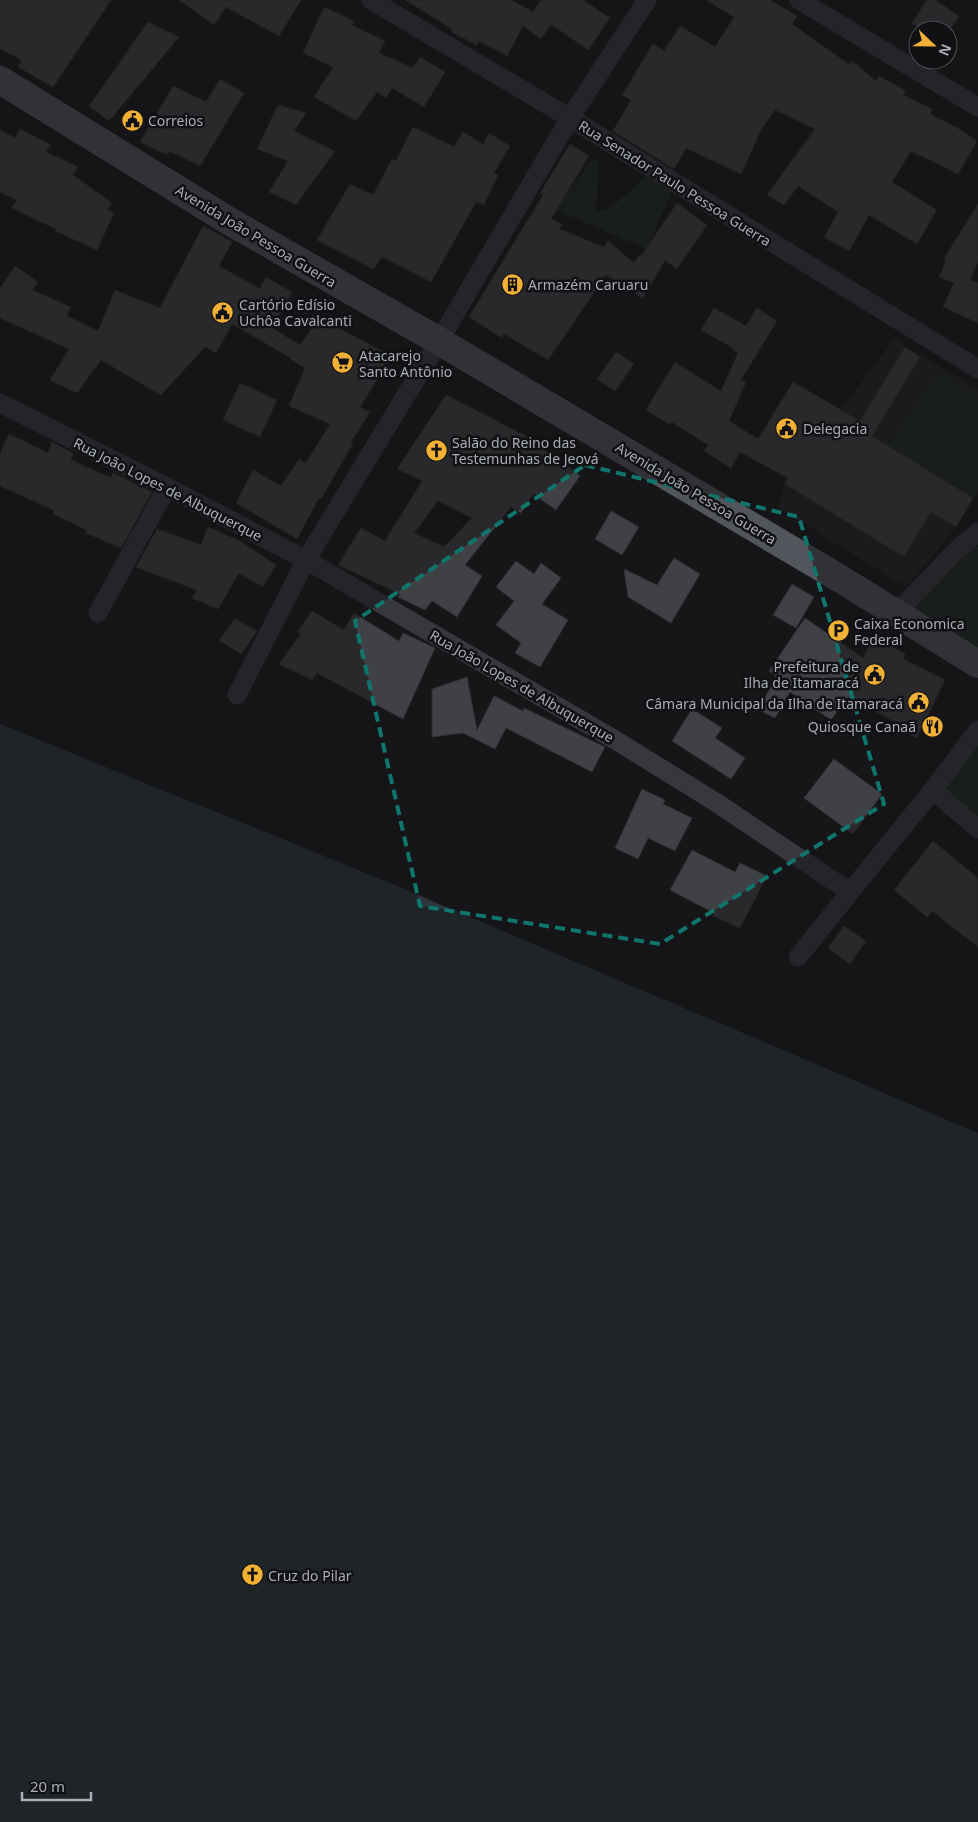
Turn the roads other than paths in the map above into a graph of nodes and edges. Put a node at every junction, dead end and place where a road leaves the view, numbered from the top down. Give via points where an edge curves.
1 (371, 0) edge
2 (647, 0) edge
3 (799, 0) edge
4 (0, 80) edge
5 (978, 107) edge
6 (570, 118) junction
7 (439, 341) junction
8 (978, 369) edge
9 (0, 403) edge
10 (167, 487) junction
11 (978, 532) edge
12 (306, 560) junction
13 (98, 613) dead end
14 (896, 613) junction
15 (978, 664) edge
16 (237, 695) dead end
17 (978, 730) edge
18 (932, 790) junction
19 (978, 830) edge
20 (850, 892) junction
21 (798, 957) dead end

1 - 6 street, Rua Senador Paulo Pessoa Guerra
2 - 6 street
3 - 5 street
4 - 7 main road, Avenida João Pessoa Guerra via 229,221
6 - 7 street
6 - 8 street, Rua Senador Paulo Pessoa Guerra
7 - 12 street
7 - 14 main road, Avenida João Pessoa Guerra
9 - 10 street, Rua João Lopes de Albuquerque
10 - 12 street, Rua João Lopes de Albuquerque
10 - 13 street
11 - 14 street
12 - 16 street
12 - 20 street, Rua João Lopes de Albuquerque via 617,741 725,808
14 - 15 main road, Avenida João Pessoa Guerra
17 - 18 street
18 - 19 street
18 - 20 street
20 - 21 street

